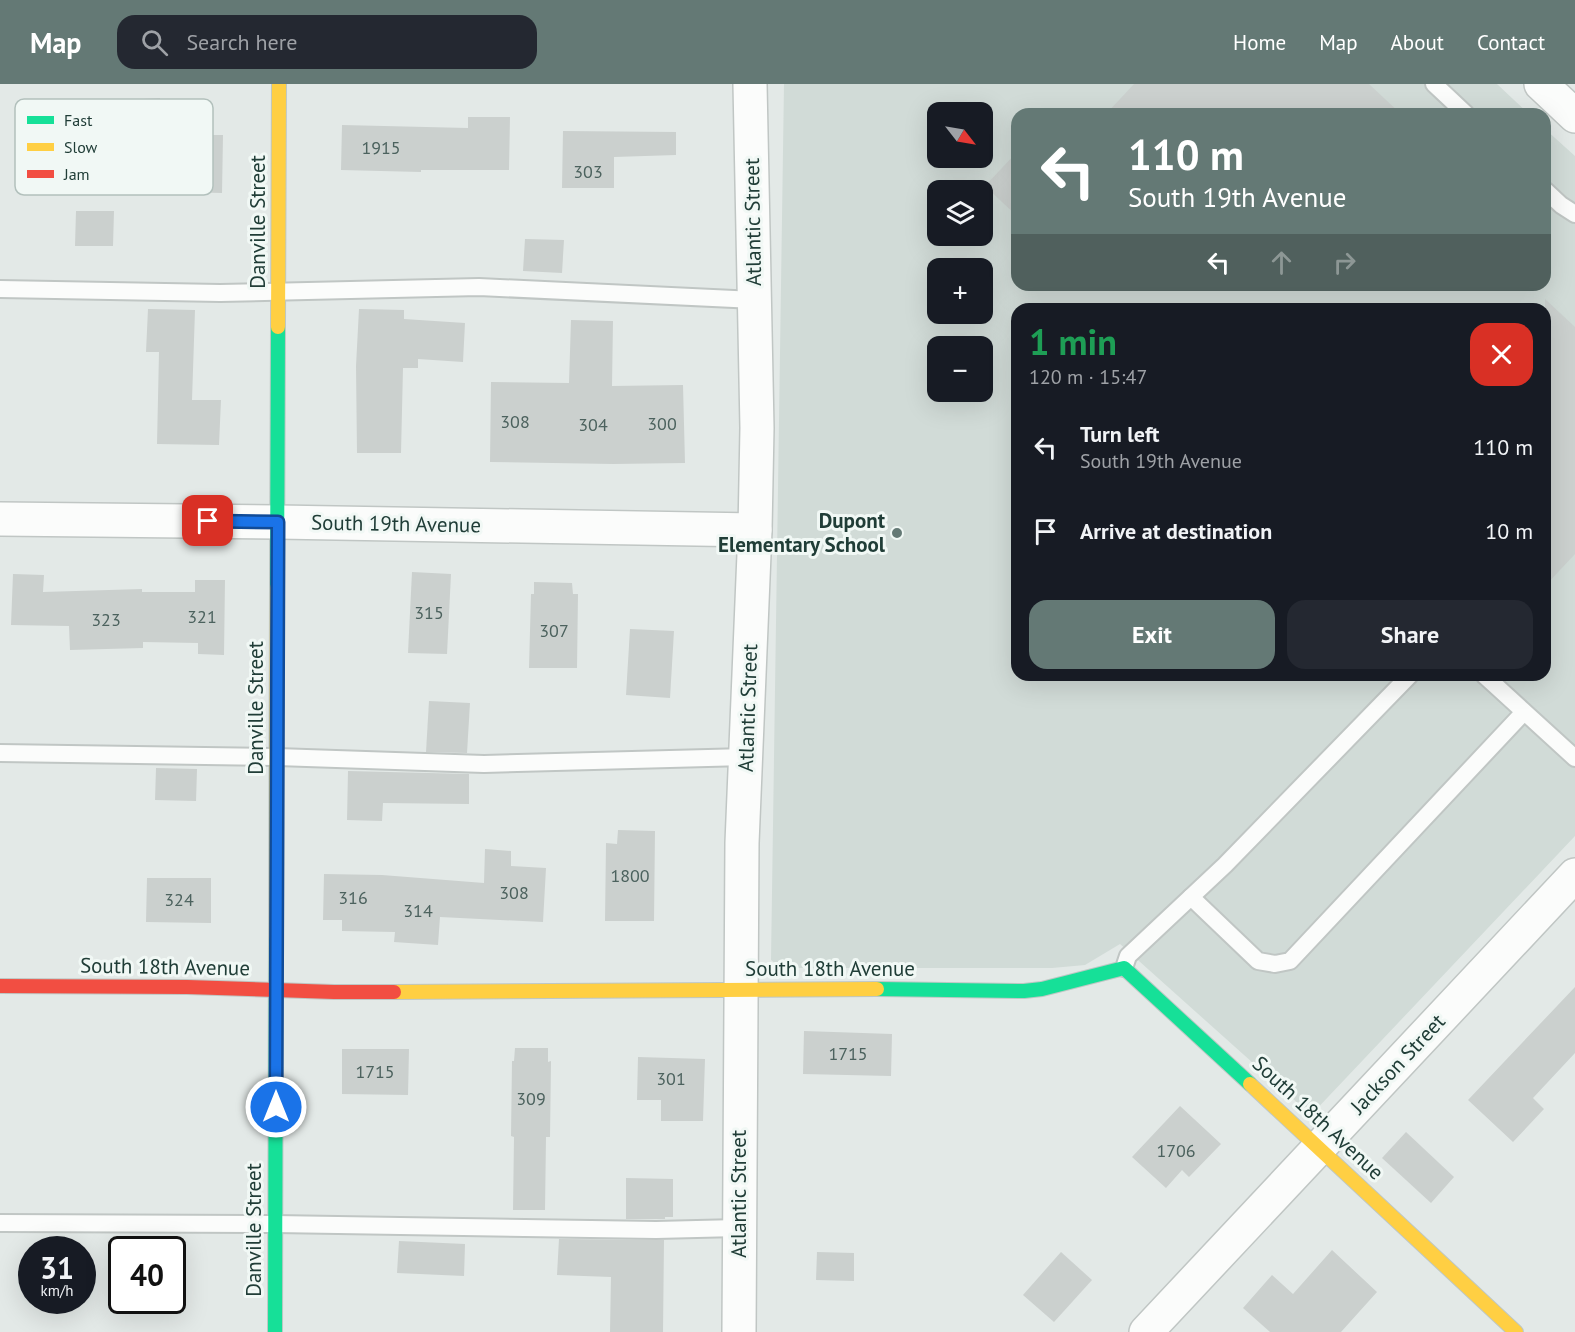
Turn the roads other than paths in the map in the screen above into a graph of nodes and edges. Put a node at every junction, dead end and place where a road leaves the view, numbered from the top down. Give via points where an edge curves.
1 (279, 84) edge
2 (750, 84) edge
3 (1434, 84) edge
4 (1541, 84) edge
5 (1460, 108) edge
6 (1575, 116) edge
7 (1551, 196) edge
8 (1575, 214) edge
9 (0, 289) edge
10 (278, 291) junction
11 (755, 300) junction
12 (0, 519) edge
13 (278, 522) junction
14 (755, 530) junction
15 (1404, 681) edge
16 (1490, 681) edge
17 (1524, 712) junction
18 (0, 753) edge
19 (277, 757) junction
20 (746, 757) junction
21 (1575, 758) edge
22 (1575, 875) edge
23 (1191, 897) junction
24 (1124, 968) junction
25 (0, 986) edge
26 (276, 990) junction
27 (740, 991) junction
28 (1320, 1148) junction
29 (0, 1223) edge
30 (275, 1224) junction
31 (738, 1228) junction
32 (274, 1332) edge
33 (739, 1332) edge
34 (1146, 1332) edge
35 (1516, 1332) edge

1 - 10 street, Danville Street
2 - 11 street, Atlantic Street
3 - 5 lane
4 - 6 street
7 - 8 lane
9 - 10 lane
10 - 11 lane via 479,286
10 - 13 street, Danville Street
11 - 14 street, Atlantic Street
12 - 13 street, South 19th Avenue
13 - 14 street, South 19th Avenue
13 - 19 street, Danville Street
14 - 20 street, Atlantic Street
15 - 23 lane
16 - 17 lane
17 - 21 lane
17 - 23 lane via 1290,961 1275,964 1258,960
18 - 19 lane
19 - 20 lane via 484,764
19 - 26 street, Danville Street
20 - 27 street, Atlantic Street
22 - 28 street, Jackson Street
23 - 24 lane via 1128,957
24 - 27 street, South 18th Avenue via 1024,991
24 - 28 street, South 18th Avenue
25 - 26 street, South 18th Avenue
26 - 27 street, South 18th Avenue
26 - 30 street, Danville Street
27 - 31 street, Atlantic Street
28 - 34 street, Jackson Street
28 - 35 street, South 18th Avenue
29 - 30 lane
30 - 31 lane
30 - 32 street, Danville Street
31 - 33 street, Atlantic Street

